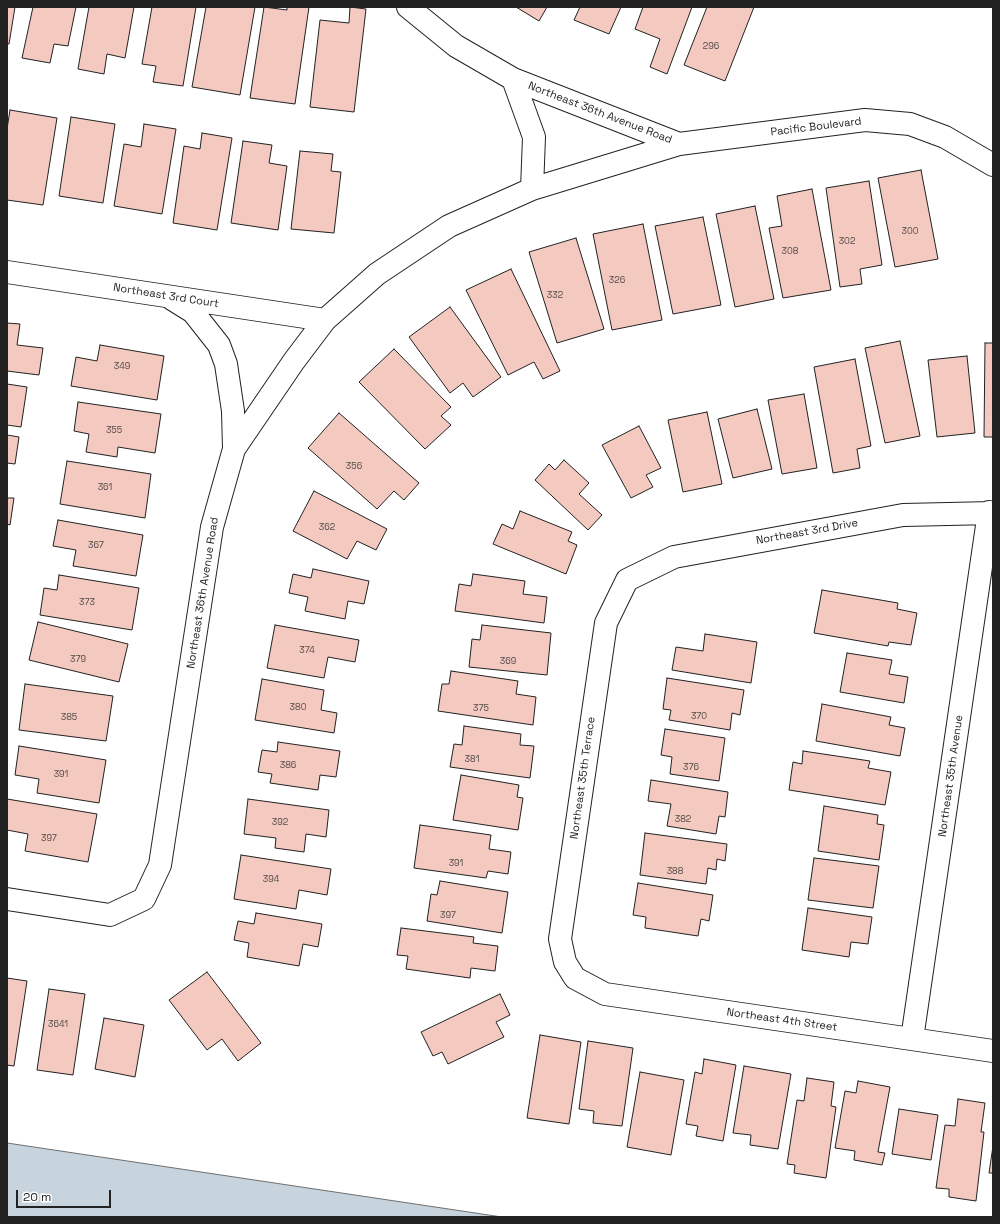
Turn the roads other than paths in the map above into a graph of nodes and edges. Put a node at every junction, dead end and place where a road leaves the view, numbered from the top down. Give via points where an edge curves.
1 (408, 7) edge
2 (513, 79) junction
3 (679, 144) junction
4 (993, 165) edge
5 (532, 189) junction
6 (7, 272) edge
7 (166, 296) junction
8 (325, 320) junction
9 (234, 449) junction
10 (991, 512) edge
11 (627, 580) joint
12 (7, 899) edge
13 (574, 978) joint
14 (912, 1039) junction
15 (993, 1051) edge

1 - 2 street, Northeast 36th Avenue Road via 456,46
2 - 3 street, Northeast 36th Avenue Road
2 - 5 street, Northeast 36th Avenue Road via 534,137
3 - 4 street, Pacific Boulevard via 865,120 910,124 945,137
3 - 5 street, Northeast 36th Avenue Road
5 - 8 street, Northeast 36th Avenue Road via 449,226 377,274
6 - 7 street, Northeast 3rd Court
7 - 8 street, Northeast 3rd Court
7 - 9 street via 193,312 220,345 226,364 233,411
8 - 9 street, Northeast 36th Avenue Road
9 - 12 street, Northeast 36th Avenue Road via 212,527 160,865 144,899 110,915
10 - 11 street, Northeast 3rd Drive via 903,515 674,557
10 - 14 street, Northeast 35th Avenue
11 - 13 street, Northeast 35th Terrace via 606,623 560,939 565,962
13 - 14 street, Northeast 4th Street via 605,994
14 - 15 street, Northeast 4th Street

